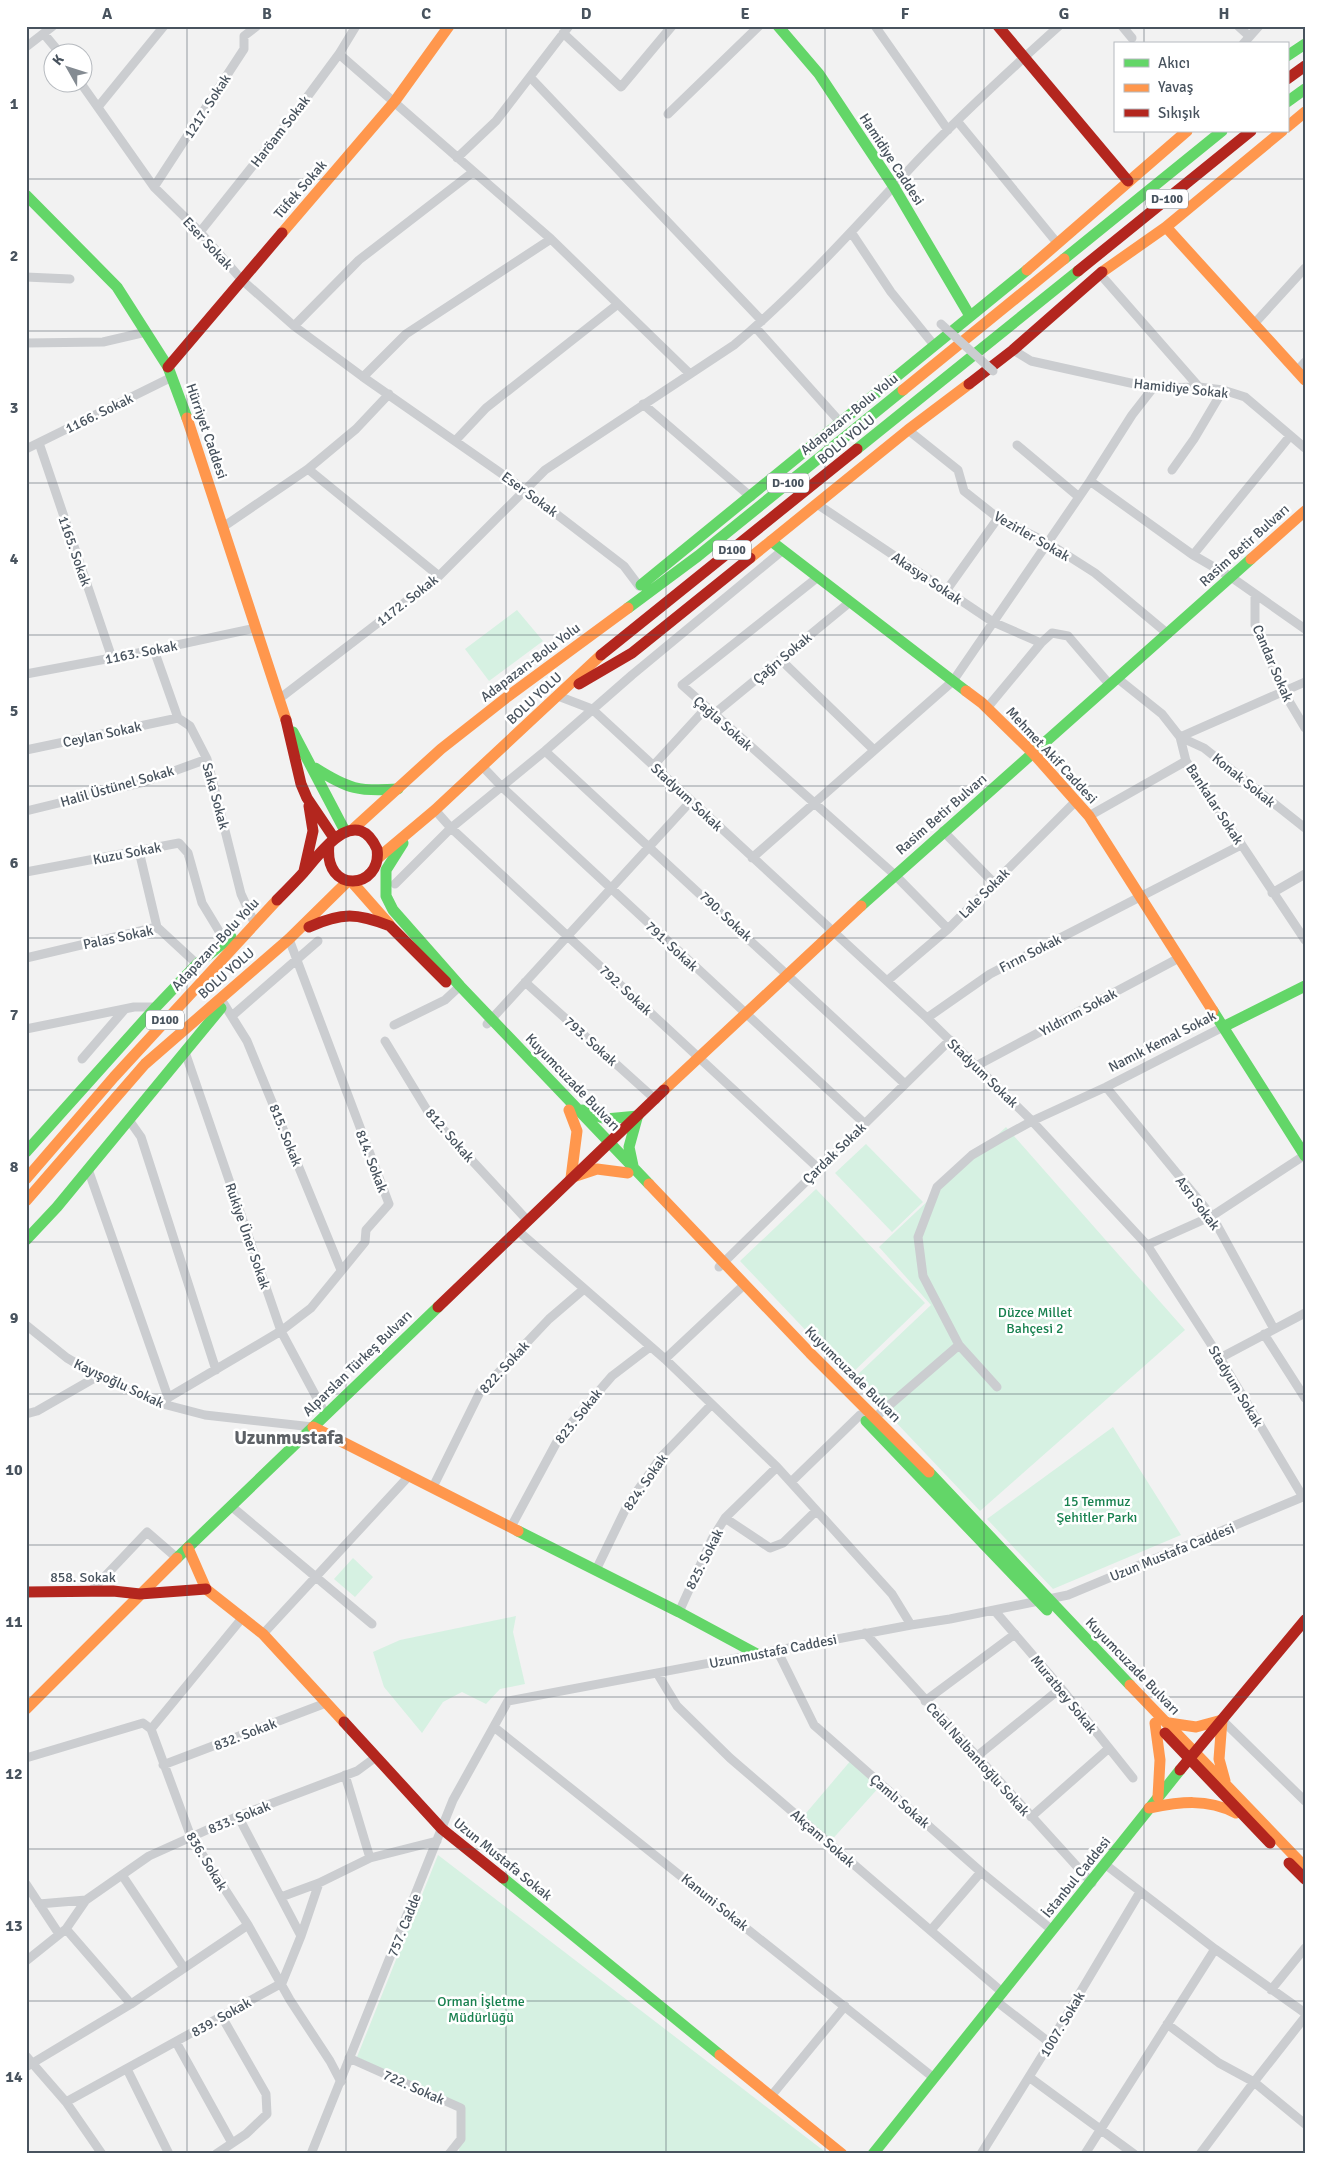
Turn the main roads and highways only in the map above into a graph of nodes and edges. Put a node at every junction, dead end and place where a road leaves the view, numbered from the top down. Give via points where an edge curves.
1 (449, 26) edge
2 (778, 26) edge
3 (998, 26) edge
4 (1305, 44) edge
5 (1288, 55) edge
6 (1305, 66) edge
7 (1288, 78) edge
8 (1305, 89) edge
9 (1288, 101) edge
10 (1305, 112) edge
11 (1288, 126) edge
12 (1186, 132) edge
13 (1197, 132) edge
14 (1221, 132) edge
15 (1250, 132) edge
16 (1281, 132) edge
17 (1281, 132) edge
18 (1128, 181) junction
19 (26, 195) edge
20 (1166, 227) junction
21 (1062, 260) junction
22 (1083, 268) junction
23 (970, 316) junction
24 (170, 372) junction
25 (1301, 375) edge
26 (1305, 511) edge
27 (771, 541) junction
28 (558, 696) junction
29 (507, 697) junction
30 (286, 718) junction
31 (1033, 753) junction
32 (313, 767) junction
33 (301, 784) junction
34 (398, 789) junction
35 (349, 830) junction
36 (410, 832) junction
37 (331, 841) junction
38 (378, 858) junction
39 (371, 872) junction
40 (303, 874) junction
41 (350, 881) junction
42 (386, 896) junction
43 (254, 922) junction
44 (390, 926) junction
45 (291, 936) junction
46 (251, 972) junction
47 (1305, 986) edge
48 (457, 988) junction
49 (1224, 1027) junction
50 (573, 1109) junction
51 (638, 1116) junction
52 (606, 1144) junction
53 (28, 1148) edge
54 (1305, 1156) edge
55 (632, 1171) junction
56 (572, 1178) junction
57 (26, 1179) edge
58 (26, 1201) edge
59 (26, 1240) edge
60 (742, 1286) junction
61 (872, 1421) junction
62 (313, 1427) junction
63 (188, 1548) junction
64 (206, 1590) junction
65 (26, 1592) edge
66 (140, 1594) junction
67 (1305, 1620) edge
68 (757, 1654) road end
69 (26, 1709) edge
70 (1222, 1720) junction
71 (1160, 1722) junction
72 (1193, 1756) junction
73 (1226, 1783) junction
74 (1158, 1797) junction
75 (1150, 1808) junction
76 (1248, 1820) junction
77 (1305, 1868) edge
78 (1305, 1879) edge
79 (842, 2154) edge
80 (873, 2154) edge

1 - 24 main road, Tüfek Sokak via 395,102 242,280
2 - 23 main road, Hamidiye Caddesi via 819,74 894,187
3 - 18 main road
4 - 5 main road
6 - 7 main road
8 - 9 main road
10 - 11 main road
12 - 18 main road
13 - 21 main road via 1112,207
14 - 21 main road, Adapazarı-Bolu Yolu / D-100
15 - 22 main road, BOLU YOLU / D-100
16 - 22 main road
17 - 20 main road
18 - 23 main road
19 - 24 main road, Hürriyet Caddesi via 117,287
20 - 25 main road
20 - 27 main road via 1100,274 1013,350
21 - 29 main road, Adapazarı-Bolu Yolu / D-100 via 698,556
22 - 28 main road, BOLU YOLU / D100 via 595,660
23 - 29 main road
24 - 30 main road, Hürriyet Caddesi
26 - 31 main road, Rasim Betir Bulvarı
27 - 28 main road via 632,653
27 - 31 main road, Mehmet Akif Caddesi via 987,708
28 - 36 main road, BOLU YOLU / D100
29 - 34 main road, Adapazarı-Bolu Yolu / D-100 via 441,749
30 - 32 main road, Hürriyet Caddesi
30 - 33 main road, Hürriyet Caddesi
31 - 49 main road, Mehmet Akif Caddesi via 1089,816
31 - 51 main road, Rasim Betir Bulvarı via 833,931
32 - 34 main road via 344,787 363,792
32 - 35 main road, Hürriyet Caddesi
33 - 37 main road, Hürriyet Caddesi
33 - 40 main road via 312,816 313,838
34 - 35 main road, Adapazarı-Bolu Yolu / D-100
35 - 37 main road, Adapazarı-Bolu Yolu / D100
35 - 38 main road via 360,831 374,842
36 - 38 main road, BOLU YOLU / D100
36 - 42 main road via 386,870
37 - 40 main road, Adapazarı-Bolu Yolu / D100
37 - 41 main road via 327,860 330,868
38 - 39 main road, D100
39 - 41 main road, D100
39 - 42 main road, Kuyumcuzade Bulvarı
40 - 43 main road, Adapazarı-Bolu Yolu / D100
41 - 44 main road, Kuyumcuzade Bulvarı
41 - 45 main road, BOLU YOLU / D100
42 - 48 main road, Kuyumcuzade Bulvarı via 393,910
43 - 53 main road via 197,964
43 - 57 main road, Adapazarı-Bolu Yolu / D100 via 69,1126
44 - 45 main road via 351,914 331,916
44 - 48 main road, Kuyumcuzade Bulvarı
45 - 46 main road, BOLU YOLU / D100
46 - 58 main road, BOLU YOLU / D100 via 145,1064
46 - 59 main road
47 - 49 main road, Namık Kemal Sokak
48 - 50 main road, Kuyumcuzade Bulvarı
49 - 54 main road, Mehmet Akif Caddesi
50 - 51 main road via 606,1119
50 - 52 main road, Kuyumcuzade Bulvarı
50 - 56 main road via 577,1132
51 - 52 main road, Rasim Betir Bulvarı
51 - 55 main road via 629,1140
52 - 55 main road, Kuyumcuzade Bulvarı
52 - 56 main road, Alparslan Türkeş Bulvarı
55 - 56 main road via 597,1169
55 - 60 main road, Kuyumcuzade Bulvarı
56 - 62 main road, Alparslan Türkeş Bulvarı
60 - 61 main road, Kuyumcuzade Bulvarı
60 - 61 main road, Kuyumcuzade Bulvarı via 860,1415
61 - 71 main road, Kuyumcuzade Bulvarı
62 - 63 main road, Alparslan Türkeş Bulvarı
62 - 68 main road
63 - 64 main road
63 - 66 main road, Alparslan Türkeş Bulvarı
64 - 66 main road, 858. Sokak
64 - 79 main road, Uzun Mustafa Sokak via 263,1634 442,1829
65 - 66 main road, 858. Sokak
66 - 69 main road, Alparslan Türkeş Bulvarı
67 - 70 main road, İstanbul Caddesi
70 - 71 main road via 1187,1729
70 - 72 main road, İstanbul Caddesi
70 - 73 main road via 1219,1759
71 - 72 main road, Kuyumcuzade Bulvarı
71 - 74 main road via 1162,1774
72 - 73 main road, Kuyumcuzade Bulvarı
72 - 74 main road, İstanbul Caddesi
72 - 76 main road, Kuyumcuzade Bulvarı
73 - 77 main road, Kuyumcuzade Bulvarı
74 - 75 main road, İstanbul Caddesi
75 - 76 main road via 1201,1800 1216,1803
75 - 80 main road, İstanbul Caddesi
76 - 78 main road, Kuyumcuzade Bulvarı

